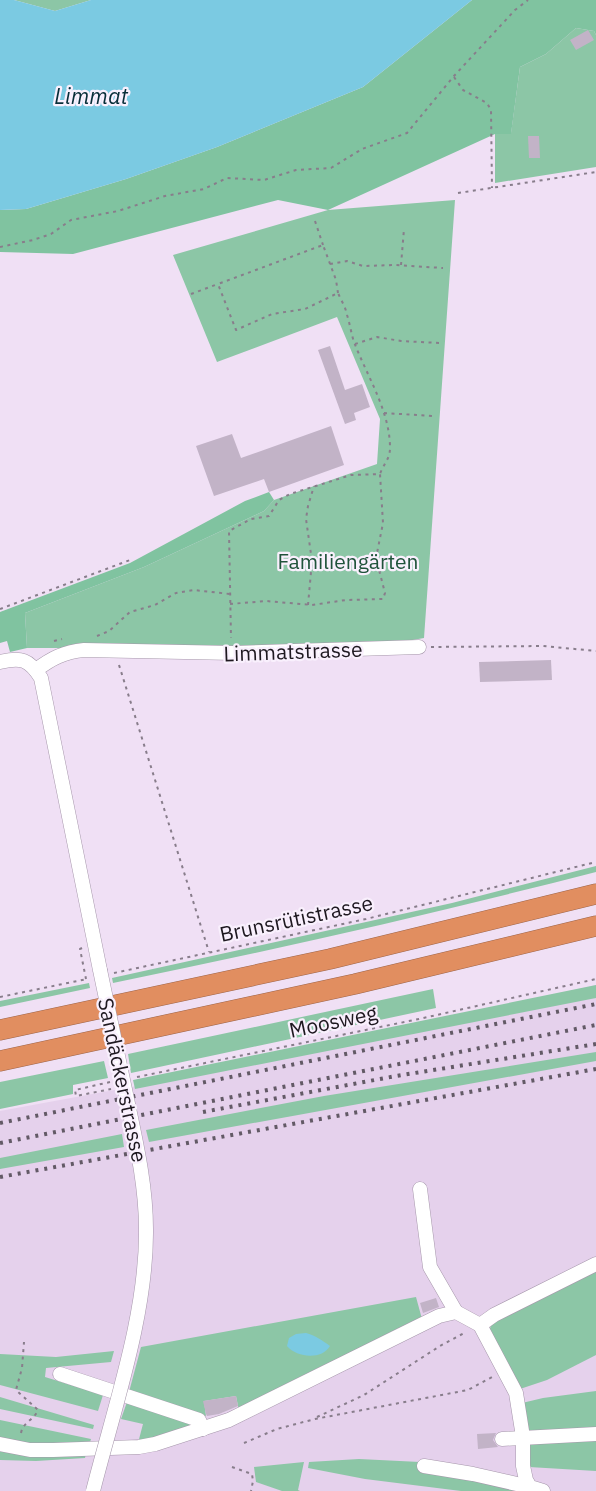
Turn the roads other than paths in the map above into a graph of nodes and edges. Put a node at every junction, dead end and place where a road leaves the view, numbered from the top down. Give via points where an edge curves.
1 (419, 647) road end
2 (0, 662) edge
3 (36, 670) junction
4 (596, 894) edge
5 (596, 926) edge
6 (0, 1030) edge
7 (0, 1061) edge
8 (420, 1189) dead end
9 (596, 1264) edge
10 (456, 1312) junction
11 (480, 1325) junction
12 (60, 1374) dead end
13 (203, 1429) junction
14 (596, 1434) edge
15 (523, 1437) junction
16 (502, 1438) dead end
17 (0, 1444) edge
18 (424, 1466) dead end
19 (536, 1489) edge
20 (93, 1491) edge

1 - 3 street, Limmatstrasse via 231,653 84,650 52,658
2 - 3 street via 25,660
3 - 20 street, Sandäckerstrasse, bridge via 41,678 141,1163 146,1230 136,1321
4 - 6 highway via 330,959
5 - 7 highway via 355,984
8 - 10 street via 430,1267
9 - 11 street
10 - 11 street
10 - 13 street via 439,1316 229,1420
11 - 15 street via 516,1393
12 - 13 street via 199,1420
13 - 17 street via 139,1448 30,1450
14 - 15 street
15 - 16 street
15 - 19 street via 523,1466
18 - 19 street

